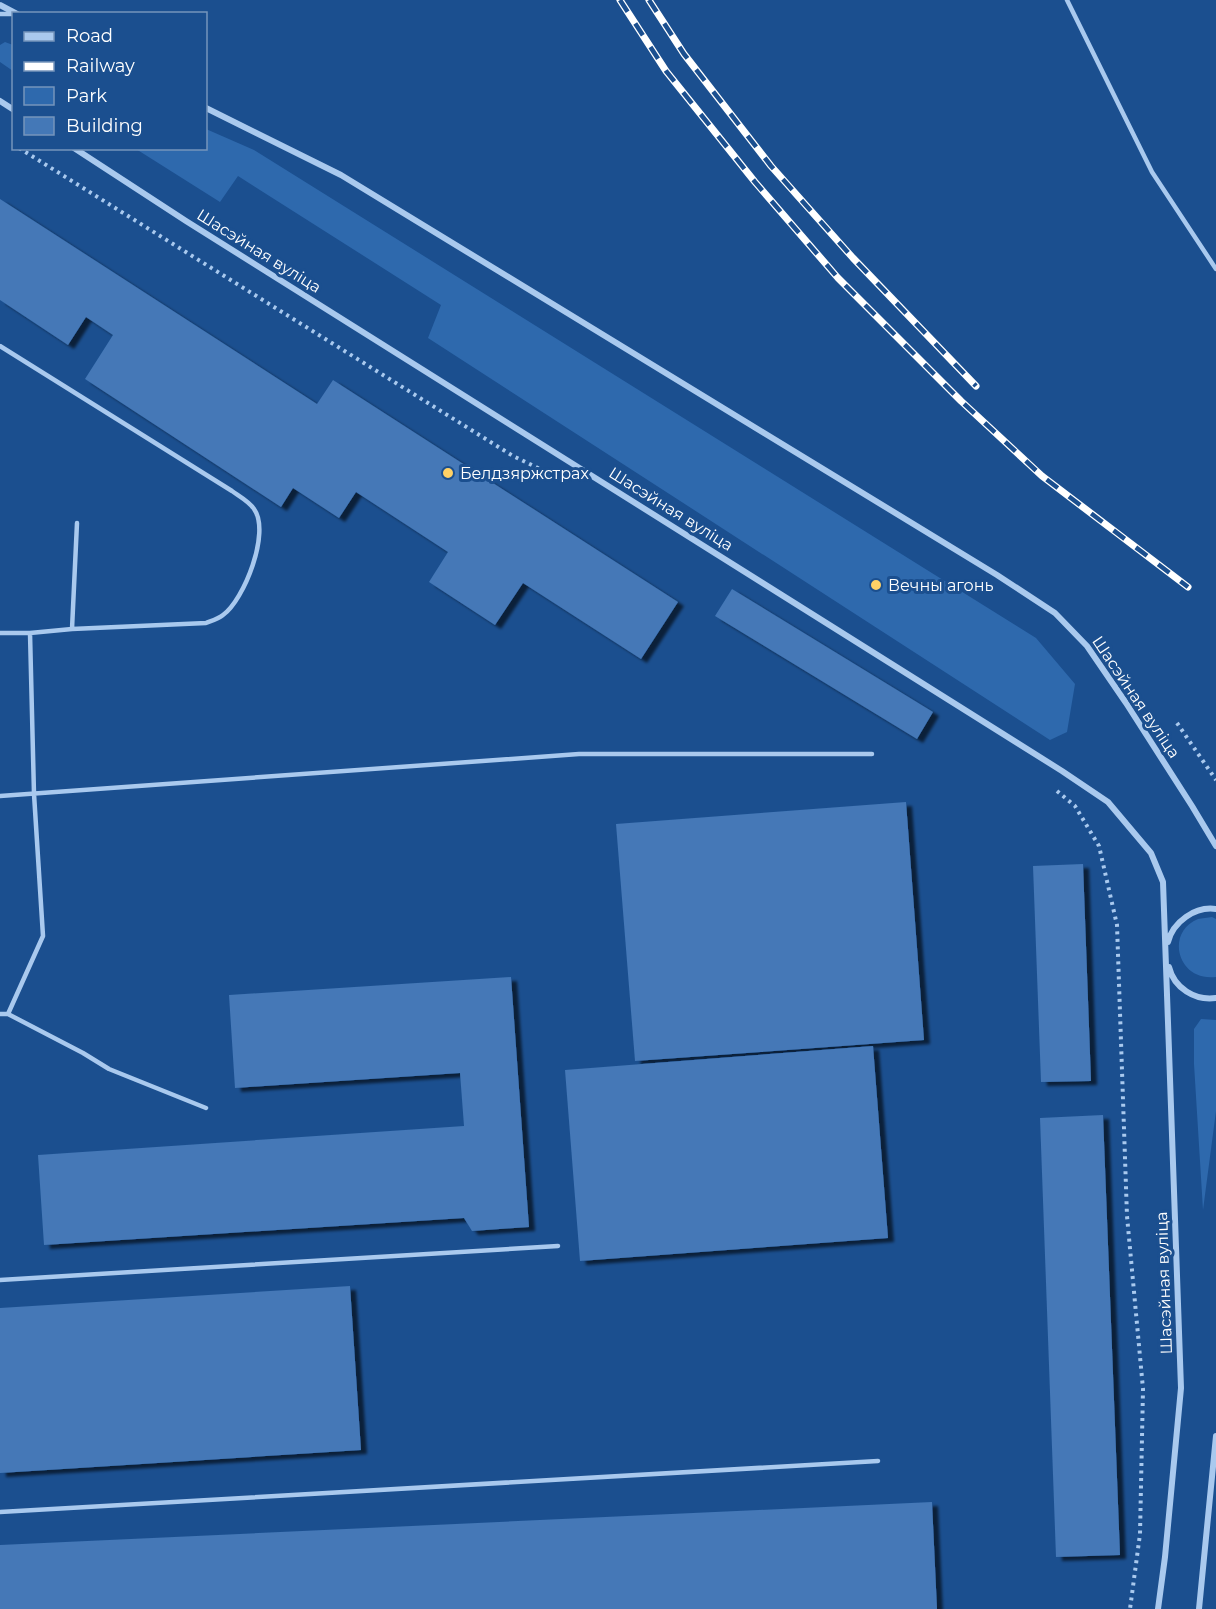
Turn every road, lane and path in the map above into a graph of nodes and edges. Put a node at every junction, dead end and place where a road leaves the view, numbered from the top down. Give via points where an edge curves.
1 (1067, 0) edge
2 (207, 108) edge
3 (77, 150) edge
4 (1216, 269) edge
5 (0, 346) edge
6 (77, 523) dead end
7 (72, 629) junction
8 (0, 633) edge
9 (30, 633) junction
10 (1178, 723) dead end
11 (872, 754) dead end
12 (1216, 780) edge
13 (34, 794) junction
14 (0, 796) edge
15 (1216, 846) edge
16 (1216, 909) edge
17 (1166, 955) junction
18 (1216, 998) edge
19 (0, 1014) edge
20 (8, 1014) junction
21 (206, 1108) dead end
22 (558, 1246) dead end
23 (0, 1281) edge
24 (1216, 1436) edge
25 (878, 1461) dead end
26 (0, 1512) edge
27 (1158, 1609) edge
28 (1199, 1609) edge

1 - 4 lane via 1152,172
2 - 15 street, Шасэйная вуліца via 341,175 1055,613 1087,646
3 - 17 street, Шасэйная вуліца via 1108,802 1151,853 1163,882
5 - 7 lane via 232,491 255,509 260,527 258,552 248,577 223,615 206,623
6 - 7 lane
7 - 9 lane
8 - 9 lane
9 - 13 lane
10 - 12 path
11 - 13 lane via 579,753
13 - 14 lane
13 - 20 lane via 43,936
16 - 17 street, Шасэйная вуліца via 1193,912 1176,924 1168,939
17 - 18 street, Шасэйная вуліца via 1170,974 1181,987 1195,996
17 - 27 street, Шасэйная вуліца via 1181,1388
19 - 20 lane
20 - 21 lane via 109,1069
22 - 23 lane
24 - 28 street
25 - 26 lane

